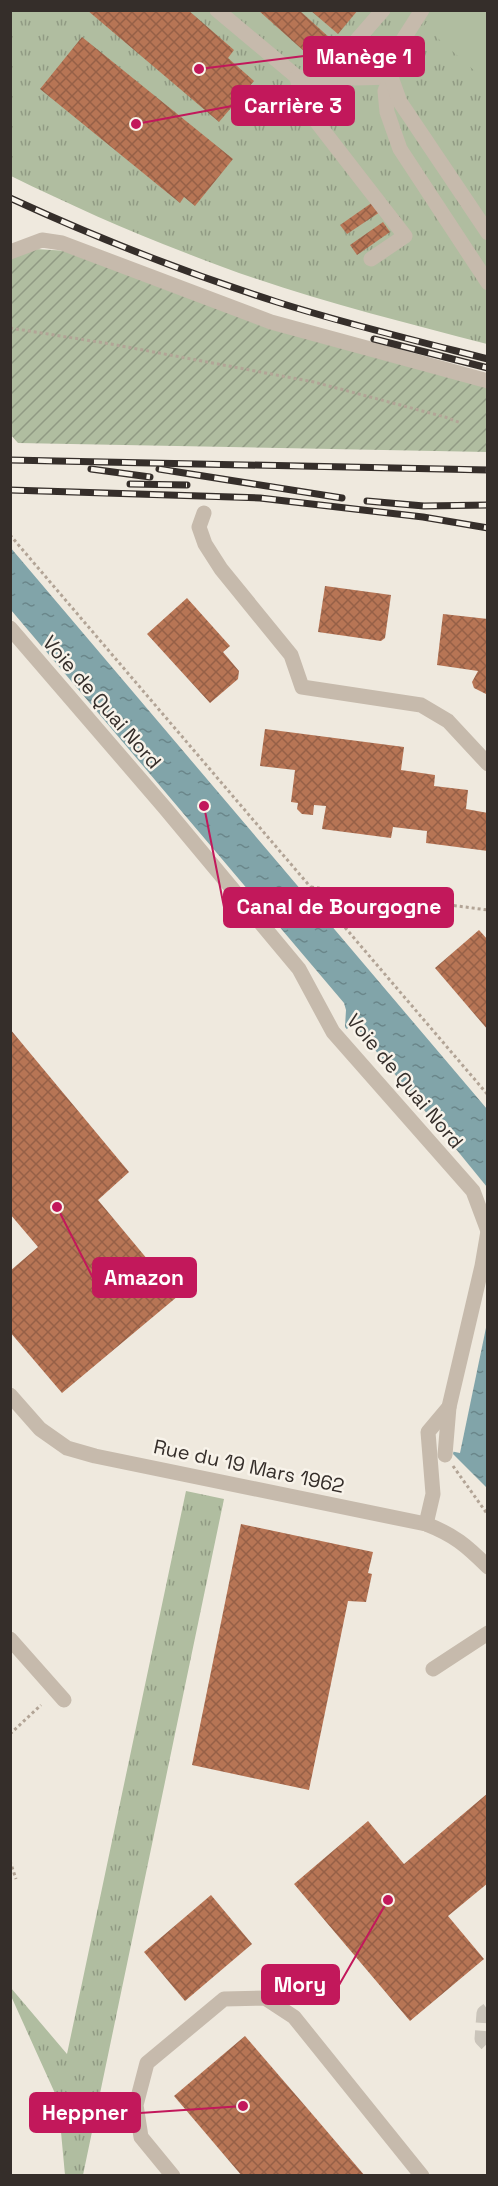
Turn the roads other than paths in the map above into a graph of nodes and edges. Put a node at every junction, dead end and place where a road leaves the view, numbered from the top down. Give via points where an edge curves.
1 (217, 10) edge
2 (383, 10) edge
3 (422, 10) edge
4 (297, 77) junction
5 (391, 77) junction
6 (323, 79) junction
7 (488, 233) edge
8 (10, 252) edge
9 (371, 259) dead end
10 (488, 283) edge
11 (488, 381) edge
12 (204, 513) dead end
13 (10, 628) edge
14 (488, 764) edge
15 (488, 1231) edge
16 (10, 1395) edge
17 (450, 1407) junction
18 (445, 1455) road end
19 (426, 1524) junction
20 (488, 1567) edge
21 (488, 1633) edge
22 (10, 1639) edge
23 (433, 1670) dead end
24 (64, 1700) dead end
25 (173, 2175) edge
26 (422, 2175) edge

1 - 4 street
2 - 6 street
3 - 5 street via 399,46
4 - 6 street
4 - 9 street via 302,103 405,236
5 - 6 street
5 - 7 street via 400,102
5 - 10 street via 385,91 387,112 400,149
8 - 11 street via 42,240 62,243 271,322
12 - 14 street via 199,527 206,544 228,578 291,655 302,687 421,705 448,721
13 - 15 street, Voie de Quai Nord via 298,969 333,1032 472,1191
15 - 17 street, Voie de Quai Nord
16 - 19 street, Rue du 19 Mars 1962 via 40,1429 67,1448
17 - 18 street, Voie de Quai Nord
17 - 19 street, Voie de Quai Nord via 428,1432 433,1494
19 - 20 street, Rue du 19 Mars 1962 via 449,1533
21 - 23 street
22 - 24 street
25 - 26 street via 141,2137 136,2105 147,2063 224,1999 265,1998 294,2017

